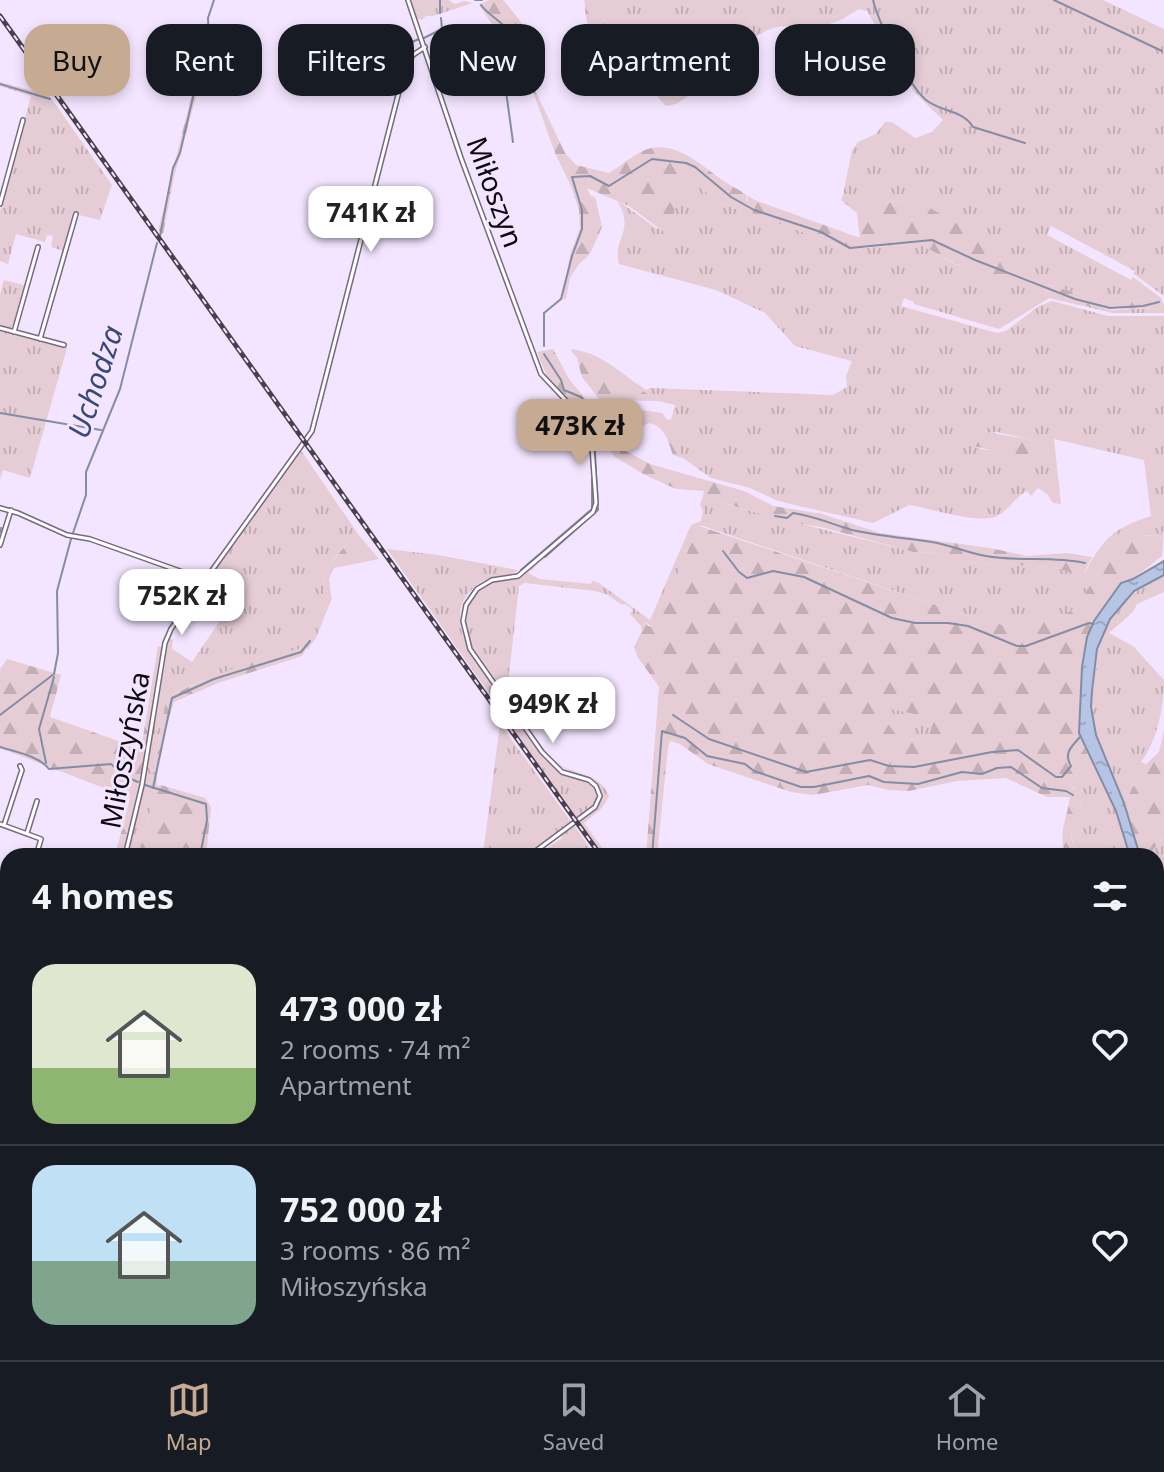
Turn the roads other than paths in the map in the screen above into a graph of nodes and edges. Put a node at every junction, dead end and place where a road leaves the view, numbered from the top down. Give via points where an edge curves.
1 (408, 0) edge
2 (425, 47) junction
3 (23, 120) dead end
4 (0, 204) edge
5 (76, 214) dead end
6 (38, 247) dead end
7 (0, 328) edge
8 (14, 332) junction
9 (40, 339) junction
10 (64, 345) dead end
11 (0, 508) edge
12 (11, 510) junction
13 (0, 545) edge
14 (205, 580) junction
15 (20, 766) dead end
16 (37, 801) dead end
17 (2, 824) edge
18 (27, 833) junction
19 (38, 848) edge
20 (127, 848) edge
21 (540, 848) edge

1 - 2 street, Miłoszyn
2 - 14 street, Miłoszyńska via 405,68 312,431
2 - 21 street, Miłoszyn via 532,351 545,381 590,428 596,503 592,515 518,576 486,582 470,597 463,621 467,643 548,760 562,772 592,782 600,796 595,807
3 - 4 street
5 - 9 street
6 - 8 street
7 - 8 street
8 - 9 street
9 - 10 street
11 - 12 street
12 - 13 street
12 - 14 street via 67,535
14 - 20 street, Miłoszyńska via 165,643
15 - 17 street
16 - 18 street
17 - 18 street
18 - 19 street via 41,839

